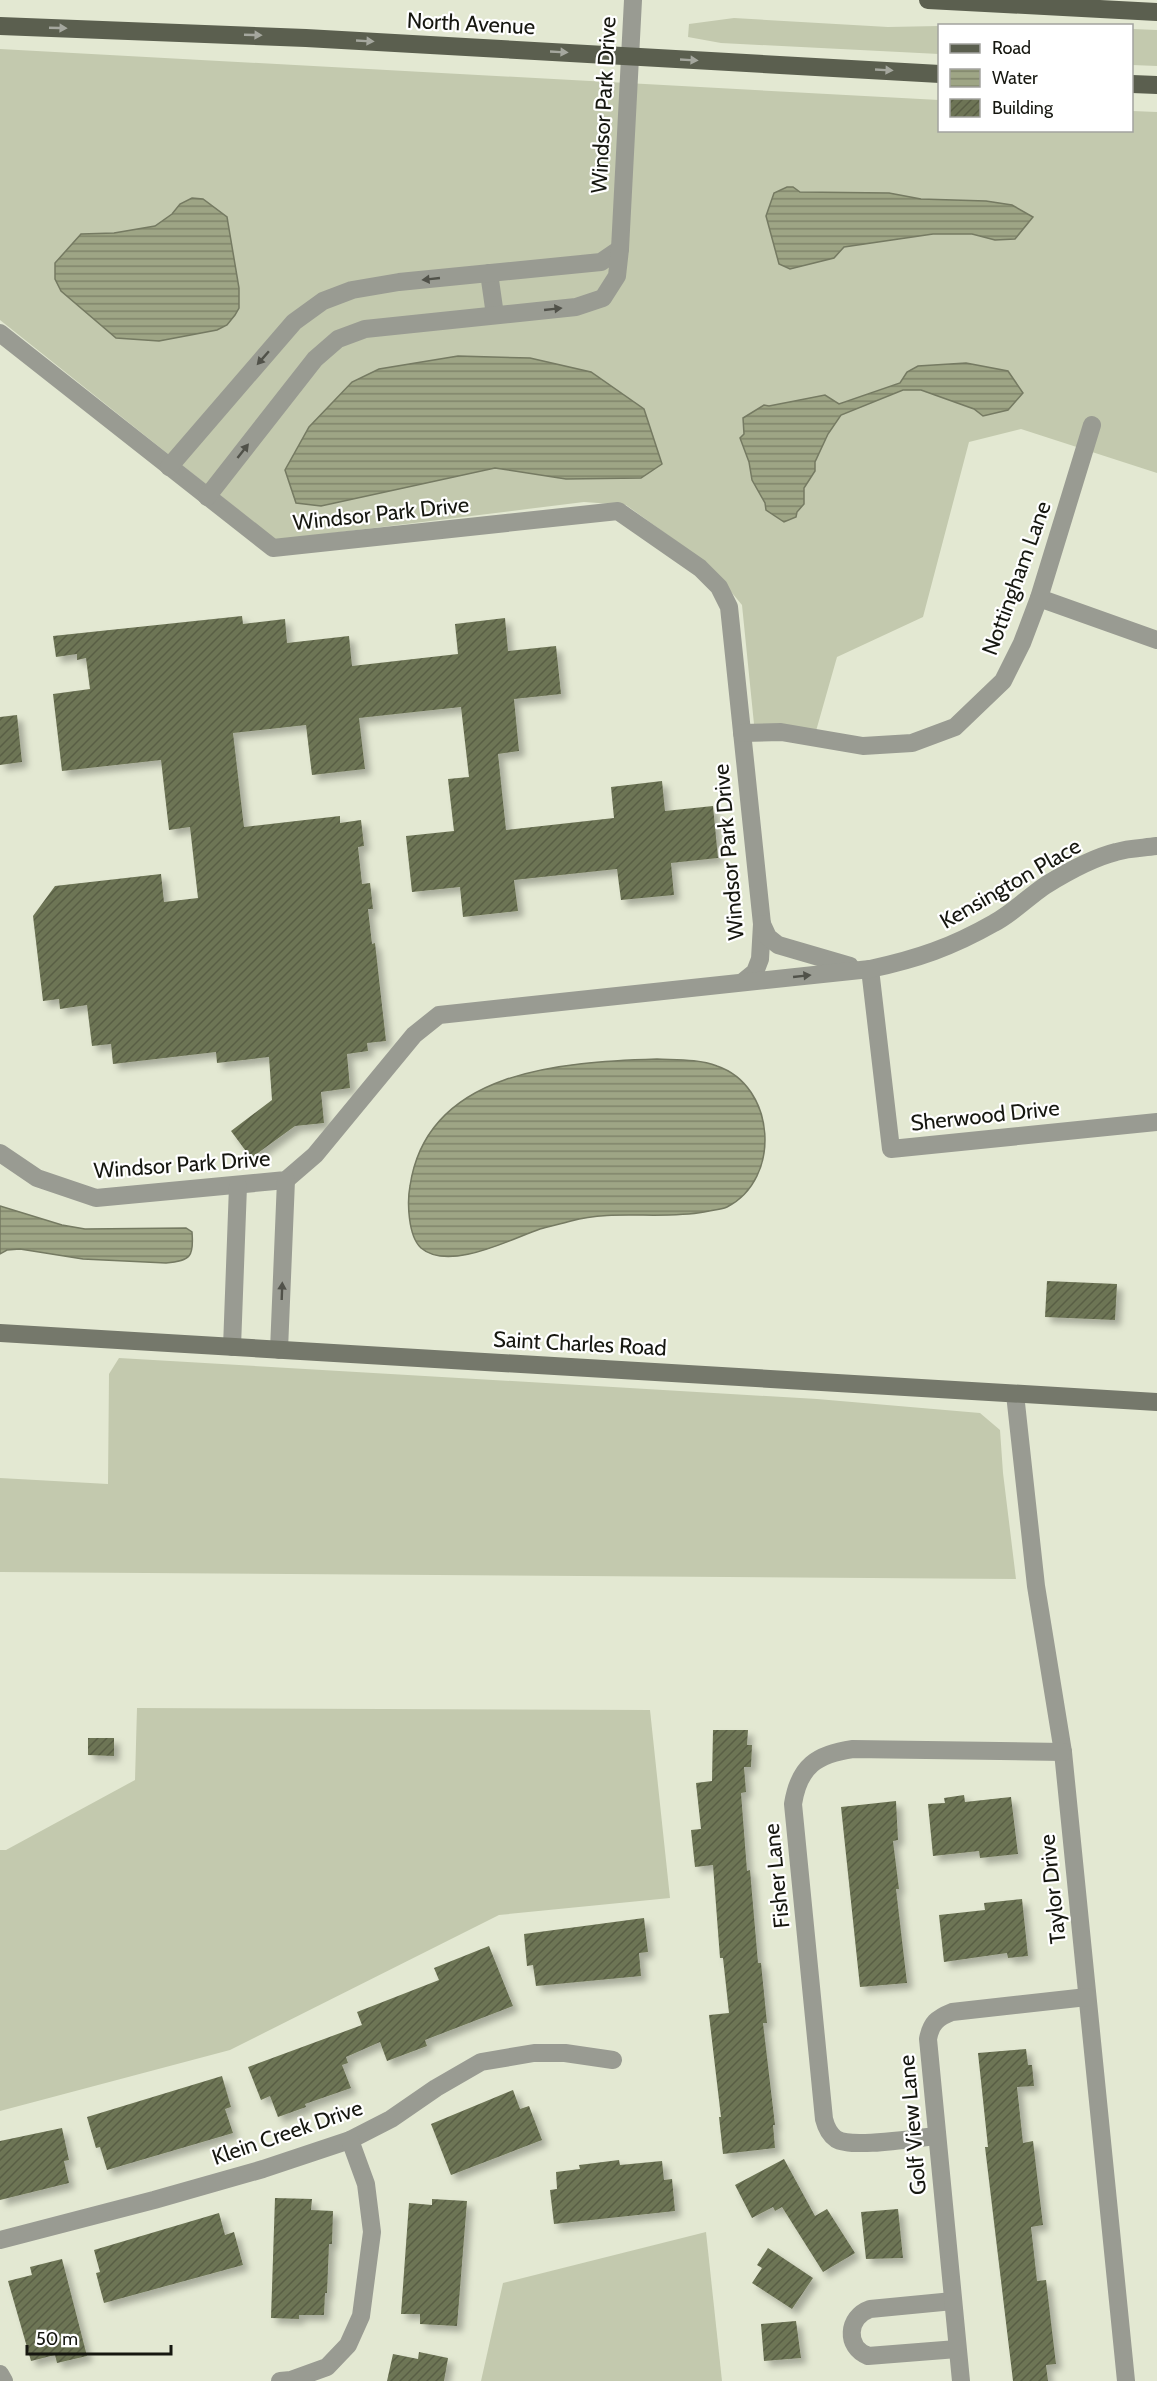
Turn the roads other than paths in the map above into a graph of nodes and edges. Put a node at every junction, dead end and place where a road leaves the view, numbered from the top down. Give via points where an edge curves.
1 (633, 0) edge
2 (928, 0) edge
3 (1157, 12) edge
4 (0, 26) edge
5 (630, 57) junction
6 (938, 74) edge
7 (1133, 84) edge
8 (1157, 85) edge
9 (620, 249) junction
10 (489, 273) junction
11 (495, 315) junction
12 (0, 333) edge
13 (1092, 426) dead end
14 (169, 467) junction
15 (207, 497) junction
16 (1039, 598) junction
17 (1157, 640) edge
18 (742, 733) junction
19 (1157, 846) edge
20 (762, 924) junction
21 (870, 969) junction
22 (744, 981) junction
23 (1157, 1122) edge
24 (0, 1153) edge
25 (286, 1180) junction
26 (238, 1186) junction
27 (0, 1333) edge
28 (232, 1347) junction
29 (279, 1350) junction
30 (1015, 1394) junction
31 (1157, 1402) edge
32 (1063, 1752) junction
33 (1087, 1997) junction
34 (613, 2060) dead end
35 (936, 2136) junction
36 (350, 2140) junction
37 (0, 2240) edge
38 (953, 2301) junction
39 (957, 2349) junction
40 (0, 2374) edge
41 (4, 2381) edge
42 (280, 2381) edge
43 (961, 2381) edge
44 (1126, 2381) edge

1 - 5 street, Windsor Park Drive
2 - 3 main road
4 -> 5 main road, North Avenue via 256,35
5 -> 6 main road, North Avenue
5 - 9 street, Windsor Park Drive
7 - 8 main road
9 - 10 street via 601,262
11 -> 9 street, Windsor Park Drive via 576,307 603,298 616,276
10 - 11 street
10 -> 14 street via 399,282 352,290 323,301 294,322
15 -> 11 street, Windsor Park Drive via 315,359 338,339 365,329
12 - 14 street, Windsor Park Drive
13 - 16 street, Nottingham Lane
14 - 15 street, Windsor Park Drive
15 - 18 street, Windsor Park Drive via 273,548 618,511 700,568 719,587 729,608
16 - 17 street
16 - 18 street, Nottingham Lane via 1003,681 954,728 912,743 863,746 782,732
18 - 20 street, Windsor Park Drive
19 - 21 street, Kensington Place via 1116,852 1076,868 971,936 933,954
20 - 21 street via 768,937 778,945
20 - 22 street, Windsor Park Drive via 760,959
22 -> 21 street, Kensington Place
21 - 23 street, Sherwood Drive via 891,1149
22 - 25 street, Windsor Park Drive via 439,1015 414,1035 315,1155
24 - 26 street, Windsor Park Drive via 37,1178 96,1198
25 - 26 street, Windsor Park Drive
29 -> 25 street
26 - 28 street
27 - 28 street, Saint Charles Road
28 - 29 street, Saint Charles Road
29 - 30 street, Saint Charles Road
30 - 31 street, Saint Charles Road
30 - 32 street, Taylor Drive via 1036,1586
32 - 33 street, Taylor Drive
32 - 35 street, Fisher Lane via 853,1749 818,1758 798,1782 793,1804 827,2130 836,2139 852,2144
33 - 35 street, Golf View Lane via 952,2012 938,2018 930,2027 928,2039
33 - 44 street, Taylor Drive
34 - 36 street, Klein Creek Drive via 534,2053 481,2062 391,2120
35 - 38 street, Golf View Lane
36 - 37 street, Klein Creek Drive via 165,2197
36 - 42 street via 366,2184 372,2232 361,2316 348,2345 327,2367
38 - 39 street, Golf View Lane
38 - 39 street via 870,2309 858,2315 852,2333 857,2349 868,2356
39 - 43 street, Golf View Lane
40 - 41 street

